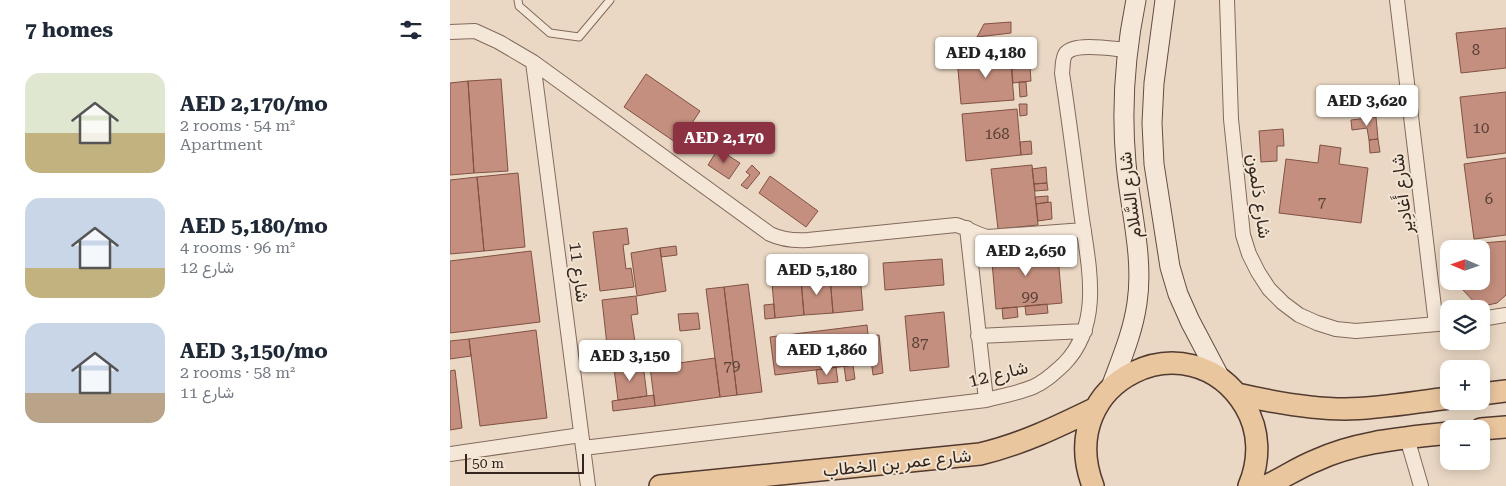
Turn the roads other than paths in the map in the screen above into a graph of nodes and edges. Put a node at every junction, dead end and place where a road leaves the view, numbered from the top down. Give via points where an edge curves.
1 (518, 0) edge
2 (610, 0) edge
3 (1136, 0) edge
4 (1165, 0) edge
5 (1227, 0) edge
6 (1397, 0) edge
7 (450, 32) edge
8 (1127, 50) junction
9 (533, 62) junction
10 (966, 228) junction
11 (1084, 230) junction
12 (1440, 309) edge
13 (1506, 316) edge
14 (1490, 317) edge
15 (1440, 323) edge
16 (1085, 331) junction
17 (978, 336) junction
18 (1220, 378) junction
19 (1111, 387) junction
20 (1506, 391) edge
21 (1490, 393) edge
22 (1237, 394) junction
23 (1440, 399) edge
24 (986, 400) junction
25 (1096, 408) junction
26 (1506, 426) edge
27 (1490, 429) edge
28 (1440, 434) edge
29 (1407, 438) junction
30 (582, 442) junction
31 (450, 454) edge
32 (588, 486) edge
33 (660, 486) edge
34 (1093, 486) edge
35 (1249, 486) edge
36 (1266, 486) edge
37 (1421, 486) edge

1 - 2 lane via 519,6 550,33 579,37
3 - 8 street, شارع السَّلام
4 - 18 street, شارع السَّلام via 1154,83 1154,164 1170,266 1178,294
5 - 15 street, شارع دَلمون via 1231,119 1241,216 1249,254 1269,289 1299,315 1336,329 1356,331
6 - 12 street, شارع أَغادِير
7 - 9 street via 475,31
8 - 11 street, شارع 12 via 1084,46 1071,49 1063,59 1062,72
8 - 19 street, شارع السَّلام via 1123,122 1139,271 1134,317
9 - 10 street via 770,234 780,238 793,241 956,225
9 - 30 street, شارع 11
10 - 11 street via 986,237
10 - 17 street
11 - 16 street, شارع 12 via 1090,294 1090,313
13 - 14 street
16 - 17 street
16 - 24 street, شارع 12 via 1068,360 1051,377 1035,386
17 - 24 street
18 - 19 main road via 1193,366 1164,363 1136,370
18 - 22 main road
19 - 25 main road
20 - 21 main road
22 - 23 main road via 1296,406 1346,409
22 - 35 main road via 1252,417 1258,444 1255,471
24 - 30 street, شارع 12
25 - 33 main road, شارع عمر بن الخطاب via 1008,448 980,454
25 - 34 main road via 1088,428 1085,450 1087,471
26 - 27 main road
28 - 29 main road
29 - 36 main road via 1368,444 1318,459
29 - 37 street
30 - 31 street, شارع 12
30 - 32 street, شارع 11

